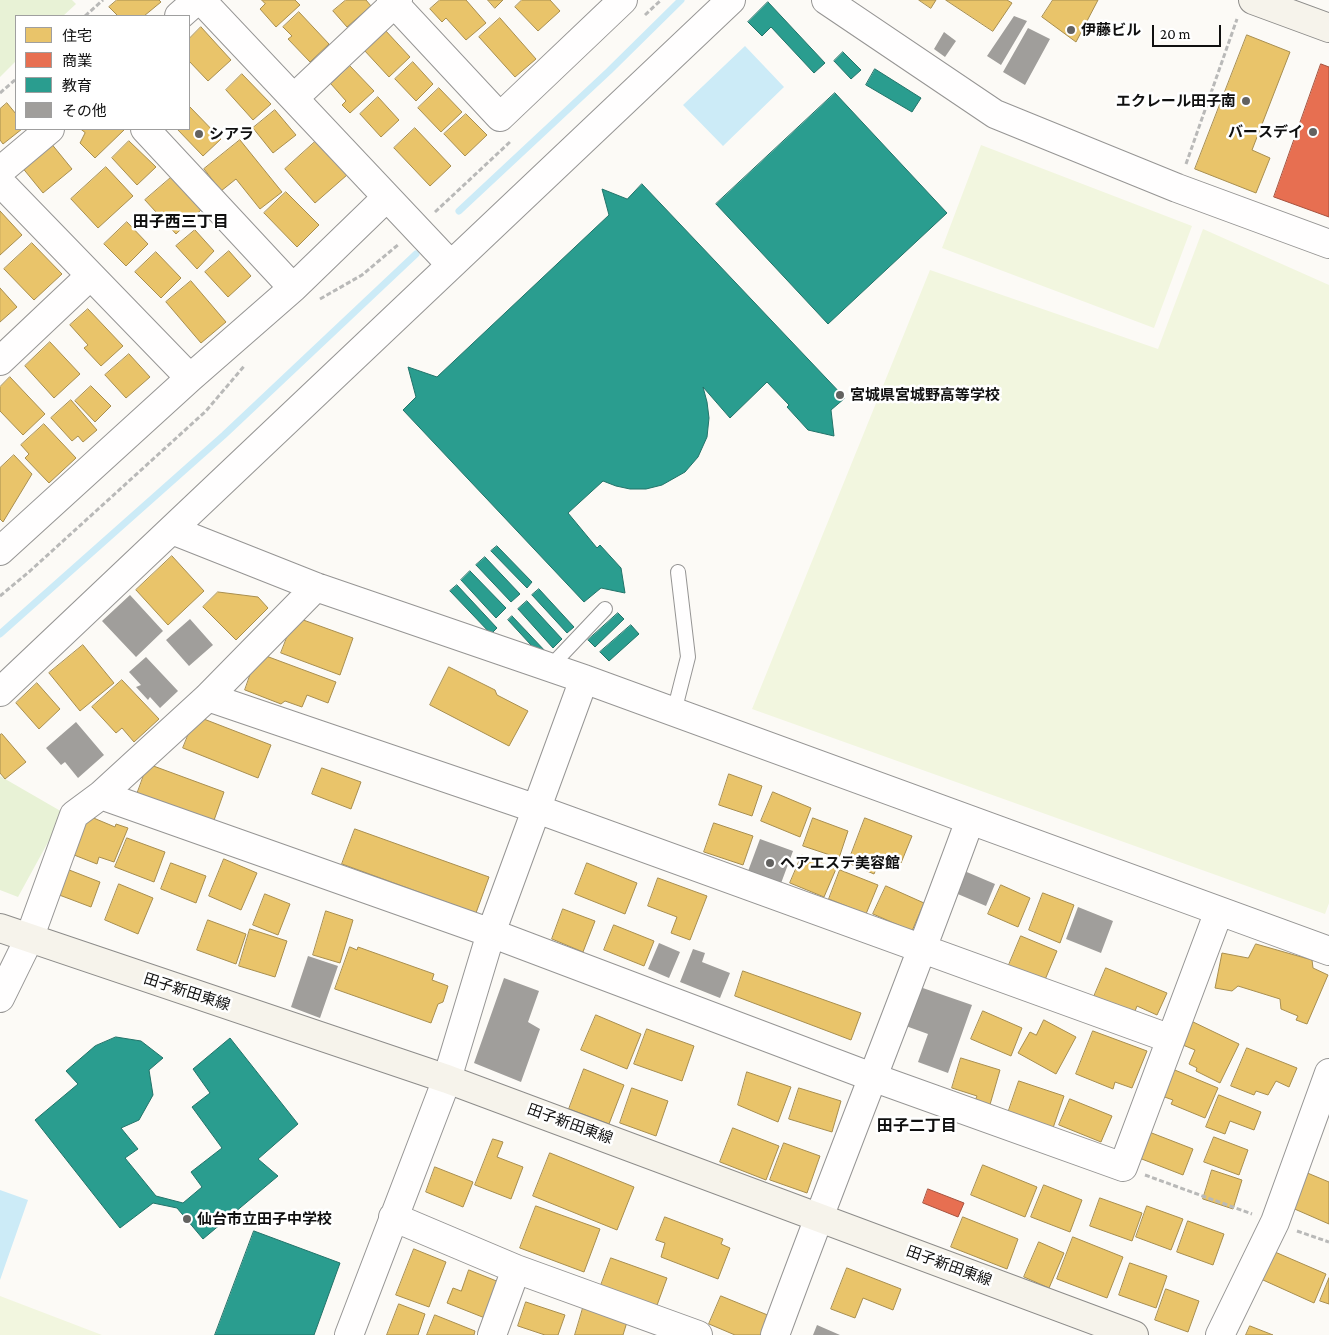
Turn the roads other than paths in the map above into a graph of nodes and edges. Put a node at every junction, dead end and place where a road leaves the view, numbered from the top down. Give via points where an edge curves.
1 (199, 0) edge
2 (623, 0) edge
3 (731, 0) edge
4 (826, 0) edge
5 (395, 1) edge
6 (1247, 6) edge
7 (180, 15) edge
8 (1329, 28) edge
9 (294, 98) junction
10 (49, 130) edge
11 (146, 130) edge
12 (0, 171) edge
13 (0, 182) edge
14 (386, 198) junction
15 (1329, 244) edge
16 (451, 265) junction
17 (90, 276) junction
18 (303, 296) junction
19 (0, 362) edge
20 (190, 378) junction
21 (172, 530) junction
22 (0, 551) edge
23 (678, 572) dead end
24 (316, 587) junction
25 (604, 609) dead end
26 (550, 667) junction
27 (584, 679) junction
28 (0, 692) edge
29 (208, 697) junction
30 (674, 712) junction
31 (101, 795) junction
32 (537, 808) junction
33 (970, 820) junction
34 (1219, 911) junction
35 (0, 928) edge
36 (491, 933) junction
37 (29, 939) junction
38 (923, 949) junction
39 (1329, 951) edge
40 (0, 998) edge
41 (1171, 1039) junction
42 (1329, 1073) edge
43 (872, 1078) junction
44 (446, 1079) junction
45 (393, 1217) junction
46 (818, 1217) junction
47 (516, 1269) junction
48 (638, 1325) edge
49 (349, 1335) edge
50 (492, 1335) edge
51 (698, 1335) edge
52 (776, 1335) edge
53 (1134, 1335) edge
54 (1220, 1335) edge

1 - 7 street
1 - 9 street
2 - 5 street via 500,117
3 - 16 street
4 - 15 street via 995,114 1177,188
5 - 9 street
6 - 8 street
9 - 14 street
10 - 12 street
11 - 18 street
13 - 17 street
14 - 16 street
14 - 18 street
16 - 21 street
17 - 19 street
17 - 20 street
18 - 20 street
20 - 22 street
21 - 24 street
21 - 28 street
23 - 30 lane via 688,657
24 - 26 street
24 - 29 street
25 - 26 lane
26 - 27 street
27 - 30 street
27 - 32 street
29 - 31 street
29 - 32 street
30 - 33 street
31 - 36 street
31 - 37 street via 74,814
32 - 36 street
32 - 38 street
33 - 34 street
33 - 38 street
34 - 39 street
34 - 41 street
35 - 37 street, 田子新田東線
36 - 43 street
36 - 44 street
37 - 40 street
37 - 44 street, 田子新田東線
38 - 41 street
38 - 43 street
41 - 43 street via 1123,1167
42 - 54 street via 1275,1222
43 - 46 street
44 - 45 street
44 - 46 street, 田子新田東線
45 - 47 street
45 - 49 street
46 - 52 street
46 - 53 street, 田子新田東線
47 - 48 street
47 - 50 street
48 - 51 street

